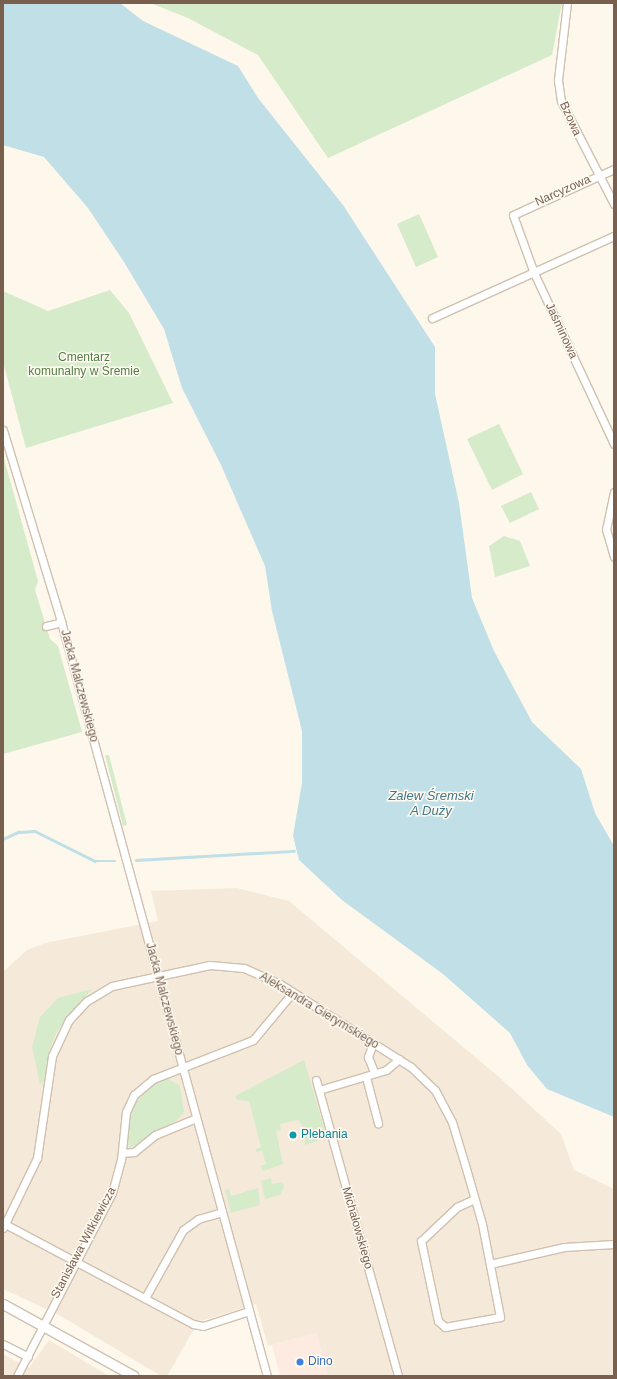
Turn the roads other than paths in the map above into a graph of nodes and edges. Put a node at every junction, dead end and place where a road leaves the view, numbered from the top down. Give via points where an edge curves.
1 (567, 3) edge
2 (614, 169) edge
3 (601, 174) junction
4 (614, 204) edge
5 (514, 215) joint
6 (614, 236) edge
7 (534, 272) junction
8 (432, 318) dead end
9 (3, 430) edge
10 (614, 444) edge
11 (614, 492) edge
12 (614, 557) edge
13 (62, 622) junction
14 (46, 626) dead end
15 (157, 974) junction
16 (293, 992) junction
17 (373, 1043) junction
18 (398, 1059) junction
19 (183, 1069) junction
20 (374, 1072) junction
21 (366, 1077) junction
22 (316, 1080) dead end
23 (319, 1090) junction
24 (196, 1118) junction
25 (378, 1123) dead end
26 (122, 1153) junction
27 (474, 1199) junction
28 (222, 1212) junction
29 (4, 1226) edge
30 (614, 1244) edge
31 (76, 1260) junction
32 (490, 1264) junction
33 (145, 1298) junction
34 (3, 1304) edge
35 (249, 1311) junction
36 (44, 1324) junction
37 (3, 1344) edge
38 (28, 1357) junction
39 (17, 1376) edge
40 (134, 1376) edge
41 (267, 1376) edge
42 (398, 1376) edge

1 - 3 street, Bzowa via 558,80 561,101
2 - 3 street, Narcyzowa
3 - 4 street, Bzowa
3 - 5 street, Narcyzowa
5 - 7 street, Jaśminowa
6 - 7 street
7 - 8 street
7 - 10 street, Jaśminowa
9 - 13 street, Jacka Malczewskiego
11 - 12 street via 606,529
13 - 14 street, Jacka Malczewskiego
13 - 15 street, Jacka Malczewskiego
15 - 16 street, Aleksandra Gierymskiego via 229,965 257,973
15 - 19 street, Jacka Malczewskiego
15 - 29 street, Aleksandra Gierymskiego via 99,993 81,1006 64,1027 52,1056 37,1158
16 - 17 street, Aleksandra Gierymskiego
16 - 19 street, Stanisława Witkiewicza via 253,1040
17 - 18 street, Aleksandra Gierymskiego
17 - 20 street via 368,1057
18 - 20 street via 386,1070
18 - 27 street, Aleksandra Gierymskiego via 425,1078 440,1097 455,1132
19 - 24 street, Jacka Malczewskiego
19 - 26 street, Stanisława Witkiewicza via 152,1079 134,1095 126,1112
20 - 21 street
21 - 23 street
21 - 25 street
22 - 23 street, Michałowskiego
23 - 42 street, Michałowskiego
24 - 26 street via 154,1135 134,1152
24 - 28 street, Jacka Malczewskiego
26 - 31 street, Stanisława Witkiewicza via 112,1193
27 - 32 street, Aleksandra Gierymskiego
27 - 32 street, Aleksandra Gierymskiego via 457,1207 422,1238 437,1319 442,1326 449,1327 500,1316
28 - 33 street via 198,1219 183,1230
28 - 35 street, Jacka Malczewskiego
29 - 31 street
30 - 32 street via 564,1247
31 - 33 street
31 - 36 street, Stanisława Witkiewicza
33 - 35 street via 200,1326
34 - 36 street
35 - 41 street, Jacka Malczewskiego
36 - 38 street, Stanisława Witkiewicza
36 - 40 street
37 - 38 street
38 - 39 street, Stanisława Witkiewicza

